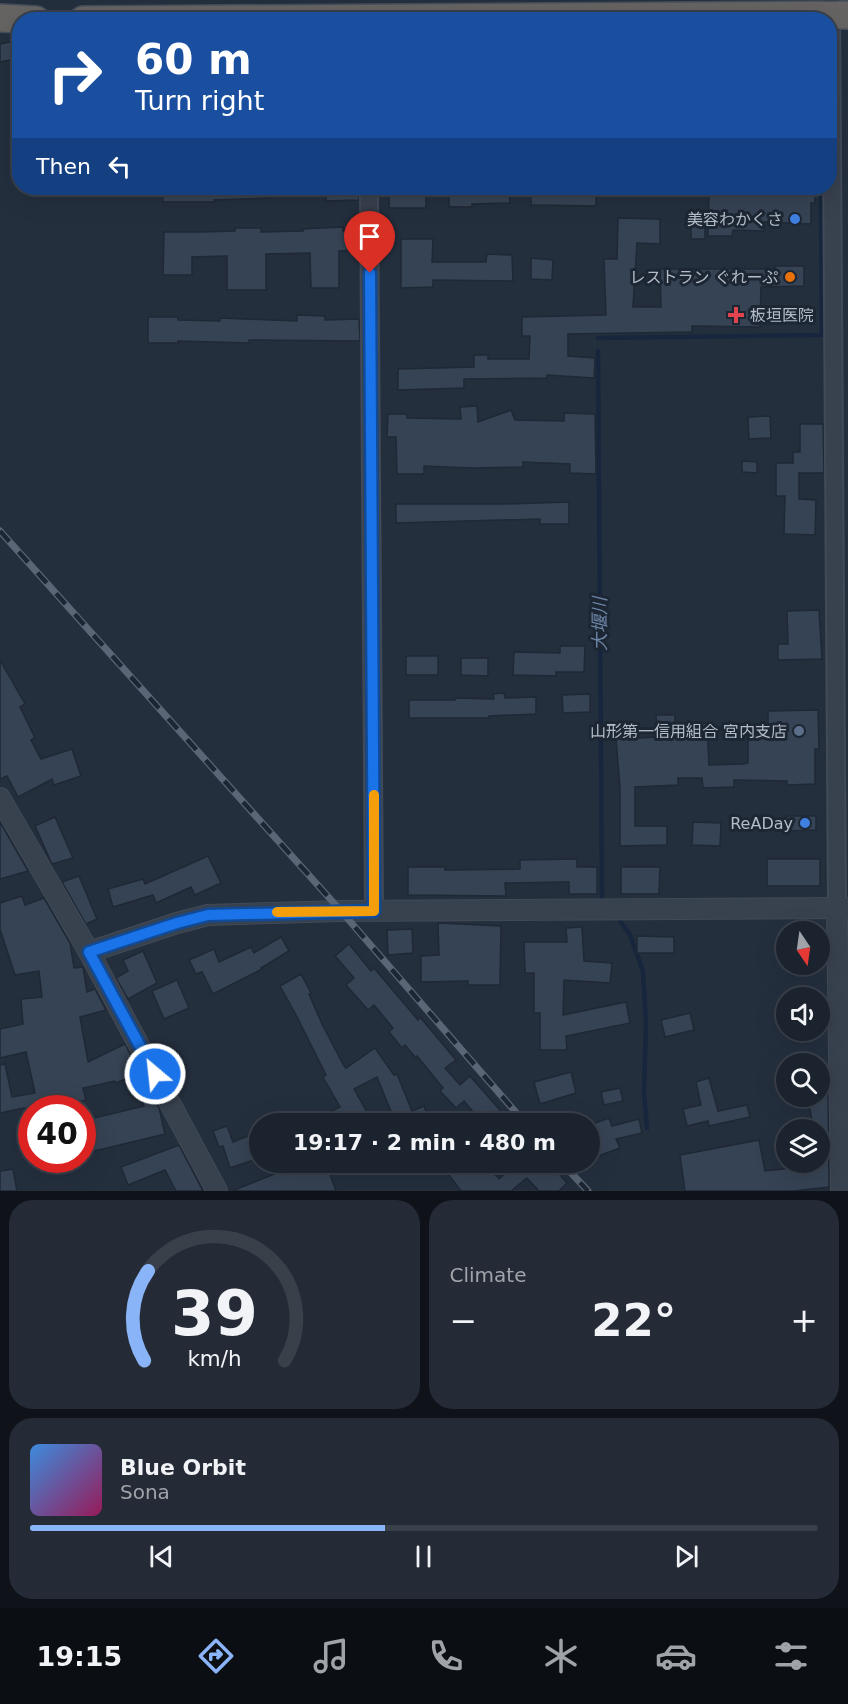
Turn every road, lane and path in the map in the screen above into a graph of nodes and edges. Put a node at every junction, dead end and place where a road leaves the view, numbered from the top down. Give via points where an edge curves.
1 (837, 10) edge
2 (720, 12) edge
3 (369, 195) edge
4 (0, 798) edge
5 (842, 909) edge
6 (374, 911) junction
7 (89, 952) junction
8 (217, 1191) edge
9 (841, 1191) edge

1 - 2 highway
1 - 5 street
3 - 6 street
4 - 7 street
5 - 6 street
5 - 9 street
6 - 7 street via 208,915
7 - 8 street

